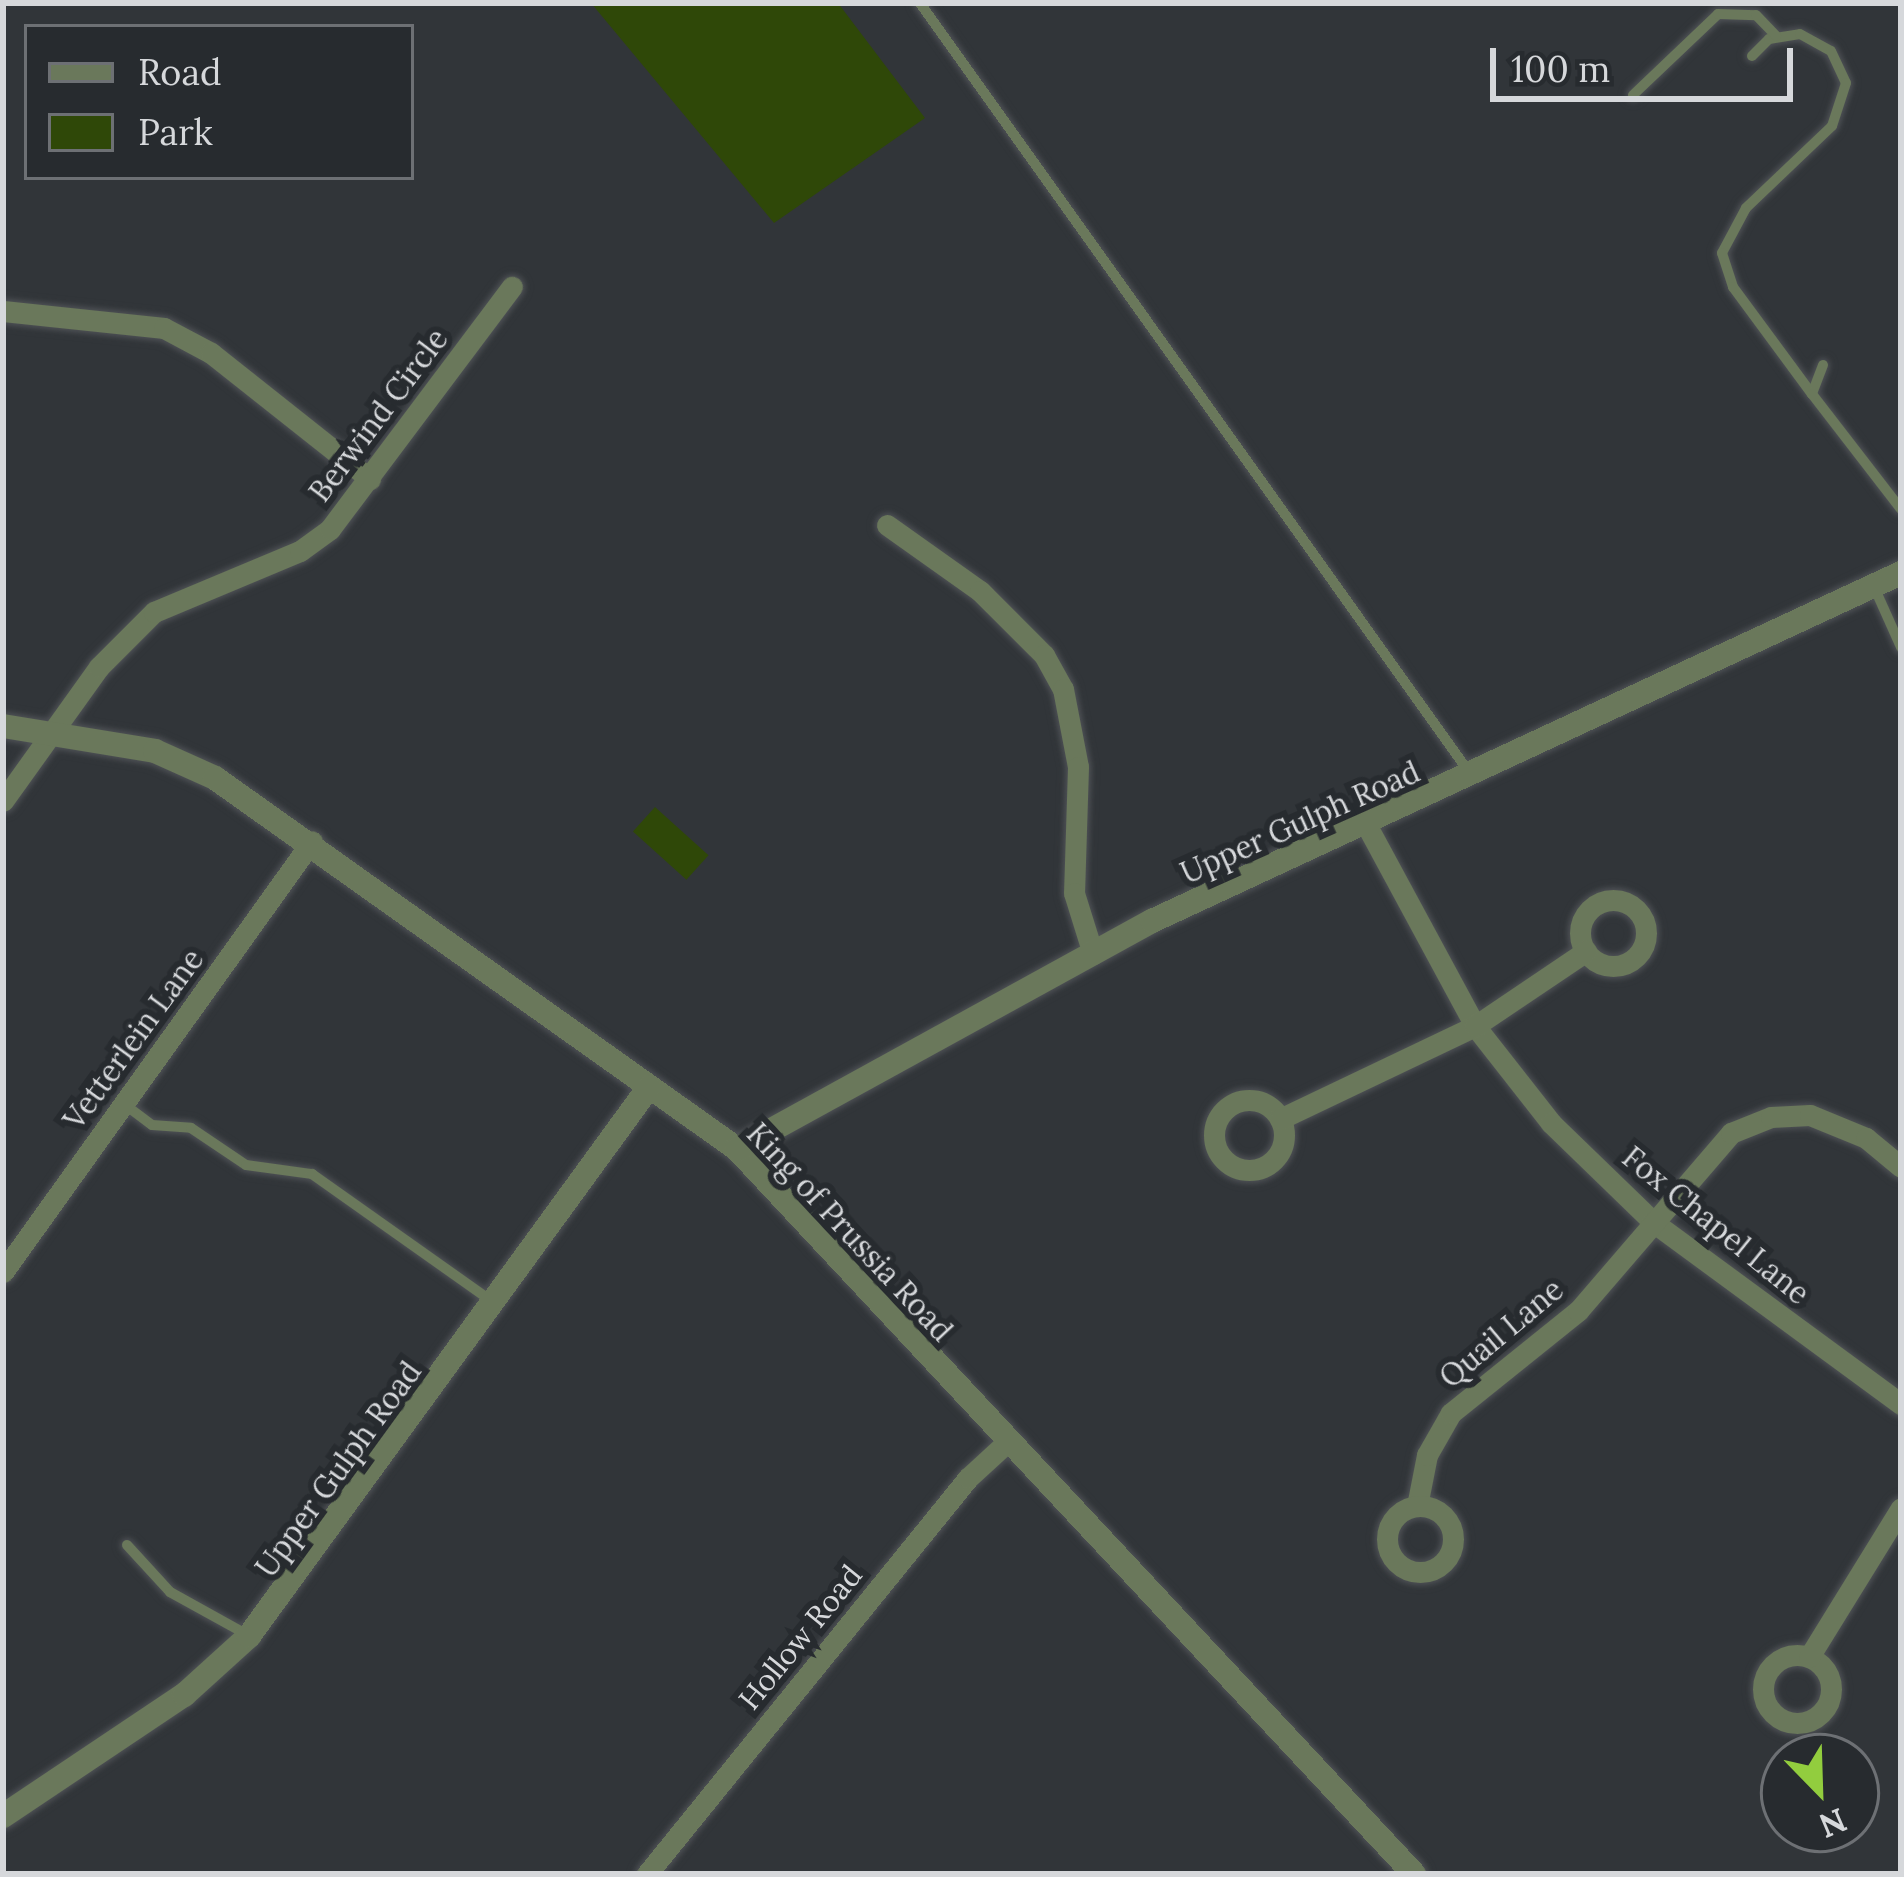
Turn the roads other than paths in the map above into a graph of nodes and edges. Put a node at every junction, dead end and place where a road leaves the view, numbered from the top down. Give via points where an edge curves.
1 (920, 3) edge
2 (1776, 36) junction
3 (1752, 56) dead end
4 (1633, 95) dead end
5 (512, 287) dead end
6 (3, 311) edge
7 (1823, 365) dead end
8 (1812, 394) junction
9 (370, 479) junction
10 (1901, 509) edge
11 (887, 525) dead end
12 (1901, 573) edge
13 (1874, 586) junction
14 (1901, 647) edge
15 (3, 726) edge
16 (56, 730) junction
17 (1472, 777) junction
18 (3, 801) edge
19 (1367, 826) junction
20 (312, 842) junction
21 (1586, 951) dead end
22 (1094, 954) junction
23 (1475, 1026) junction
24 (649, 1087) junction
25 (124, 1104) junction
26 (1280, 1119) dead end
27 (737, 1150) junction
28 (1901, 1167) edge
29 (1653, 1222) junction
30 (3, 1272) edge
31 (495, 1304) junction
32 (1901, 1404) edge
33 (1006, 1443) junction
34 (1417, 1506) dead end
35 (1901, 1508) edge
36 (127, 1545) dead end
37 (249, 1636) junction
38 (1809, 1657) dead end
39 (3, 1816) edge
40 (647, 1874) edge
41 (1414, 1874) edge

1 - 17 lane
2 - 3 lane
2 - 4 lane via 1741,10 1718,14
2 - 8 lane via 1800,34 1831,51 1845,98 1832,126 1746,208 1721,253 1733,286
5 - 9 street, Berwind Circle
6 - 9 street via 164,328 211,352
7 - 8 lane
8 - 10 lane
9 - 16 street, Berwind Circle via 300,551 154,612 99,668
11 - 22 street via 980,591 1044,655 1064,689 1078,767 1074,893
12 - 13 street, Upper Gulph Road
13 - 14 lane
13 - 17 street, Upper Gulph Road
15 - 16 street, King of Prussia Road
16 - 18 street, Berwind Circle
16 - 20 street, King of Prussia Road via 155,752 214,778
17 - 19 street, Upper Gulph Road
19 - 22 street, Upper Gulph Road
19 - 23 street, Fox Chapel Lane
20 - 24 street, King of Prussia Road
20 - 25 street, Vetterlein Lane
21 - 23 street
22 - 27 street, Upper Gulph Road
23 - 26 street
23 - 29 street, Fox Chapel Lane via 1551,1123
24 - 27 street, King of Prussia Road
24 - 31 street, Upper Gulph Road
25 - 30 street, Vetterlein Lane
25 - 31 lane via 152,1125 191,1128 246,1165 294,1165 312,1174
27 - 33 street, King of Prussia Road
28 - 29 street, Quail Lane via 1832,1121 1771,1117 1731,1133
29 - 32 street, Fox Chapel Lane
29 - 34 street, Quail Lane via 1543,1345 1451,1413 1427,1455
31 - 37 street, Upper Gulph Road
33 - 40 street, Hollow Road via 968,1478
33 - 41 street, King of Prussia Road
35 - 38 street
36 - 37 lane via 170,1592
37 - 39 street, Upper Gulph Road via 184,1695

